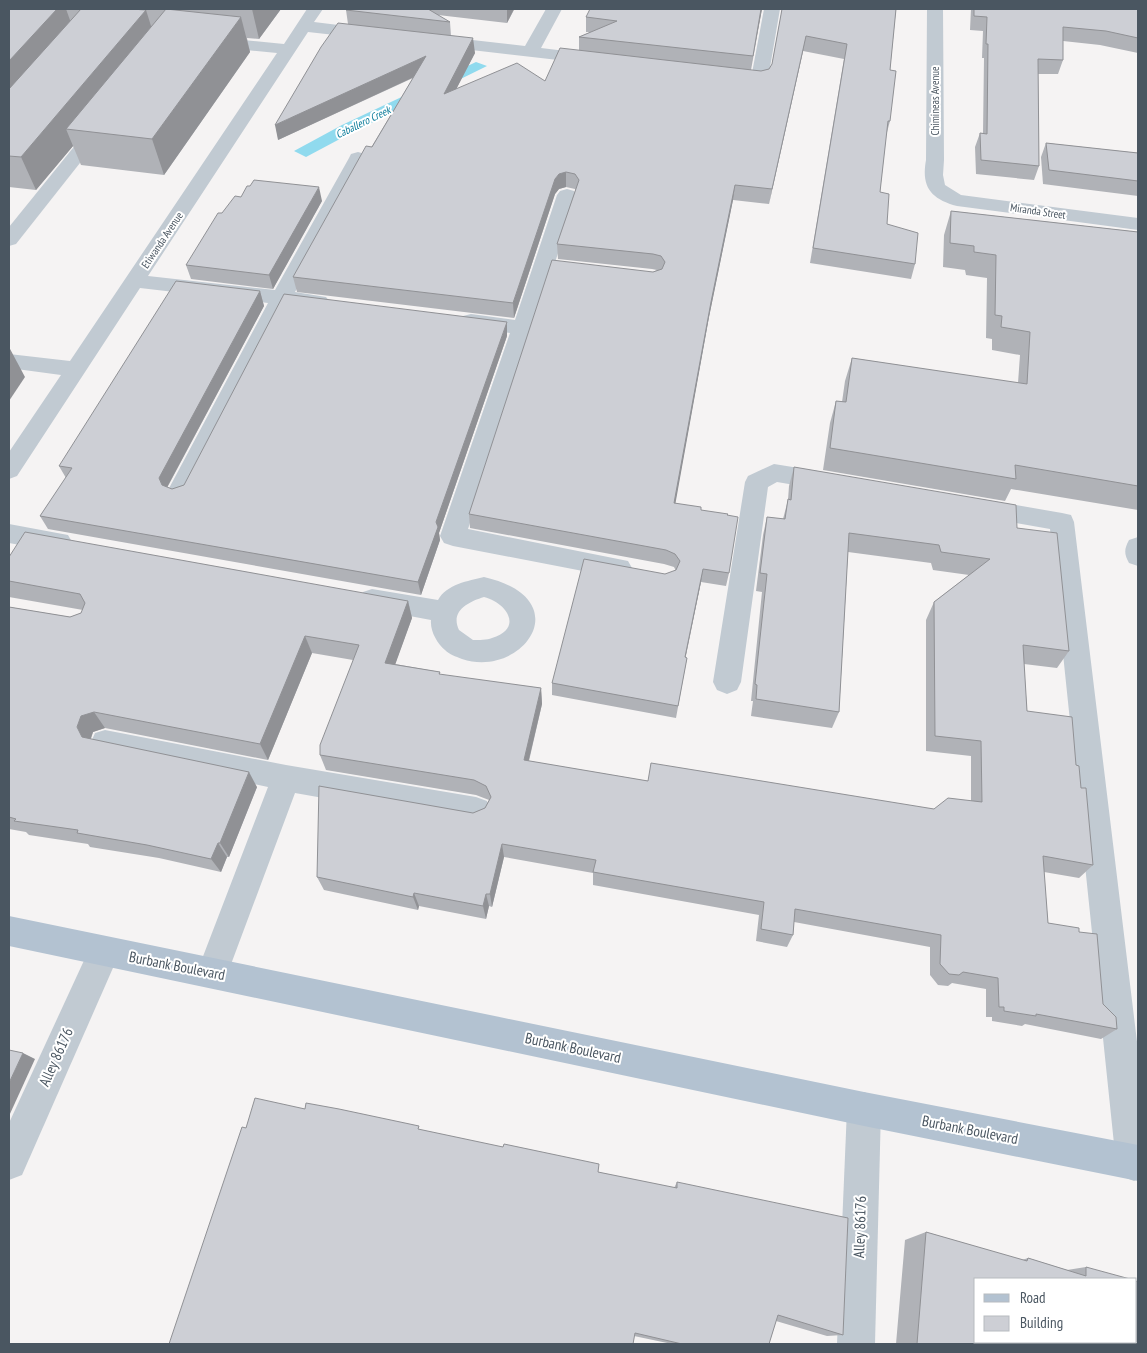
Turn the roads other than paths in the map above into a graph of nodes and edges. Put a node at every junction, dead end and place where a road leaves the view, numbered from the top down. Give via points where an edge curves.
1 (315, 9) edge
2 (554, 9) edge
3 (772, 9) edge
4 (935, 9) edge
5 (303, 26) junction
6 (385, 36) edge
7 (201, 40) edge
8 (423, 40) edge
9 (288, 49) junction
10 (530, 52) junction
11 (611, 62) edge
12 (710, 73) edge
13 (112, 110) edge
14 (358, 158) edge
15 (940, 190) joint
16 (567, 195) dead end
17 (1138, 224) edge
18 (9, 240) edge
19 (134, 281) junction
20 (281, 298) junction
21 (336, 304) edge
22 (448, 318) edge
23 (523, 328) junction
24 (9, 361) edge
25 (76, 369) junction
26 (9, 470) edge
27 (851, 486) edge
28 (179, 492) edge
29 (956, 504) edge
30 (9, 533) edge
31 (86, 547) edge
32 (1138, 547) edge
33 (1138, 556) edge
34 (645, 573) edge
35 (347, 595) edge
36 (444, 612) dead end
37 (727, 682) dead end
38 (105, 742) edge
39 (286, 778) junction
40 (476, 811) edge
41 (9, 931) edge
42 (104, 952) junction
43 (213, 972) junction
44 (864, 1109) junction
45 (9, 1162) edge
46 (1136, 1163) edge
47 (856, 1344) edge

1 - 5 street, Etiwanda Avenue
2 - 10 street
3 - 12 street via 759,79
4 - 15 street, Chimineas Avenue via 935,160 932,176
5 - 6 street
5 - 9 street, Etiwanda Avenue
7 - 9 street
8 - 10 street
9 - 19 street, Etiwanda Avenue
10 - 11 street
13 - 18 street
14 - 20 street
15 - 17 street, Miranda Street via 957,200
16 - 23 street via 554,267
19 - 20 street
19 - 25 street, Etiwanda Avenue
20 - 21 street
20 - 28 street
22 - 23 street
23 - 34 street via 453,536
24 - 25 street
25 - 26 street, Etiwanda Avenue
27 - 37 street via 774,473 757,482
29 - 46 street via 1062,522
30 - 31 street
32 - 33 street
35 - 36 street
38 - 39 street
39 - 40 street
39 - 43 street
41 - 42 main road, Burbank Boulevard
42 - 43 main road, Burbank Boulevard
42 - 45 street, Alley 86176
43 - 44 main road, Burbank Boulevard
44 - 46 main road, Burbank Boulevard
44 - 47 street, Alley 86176

